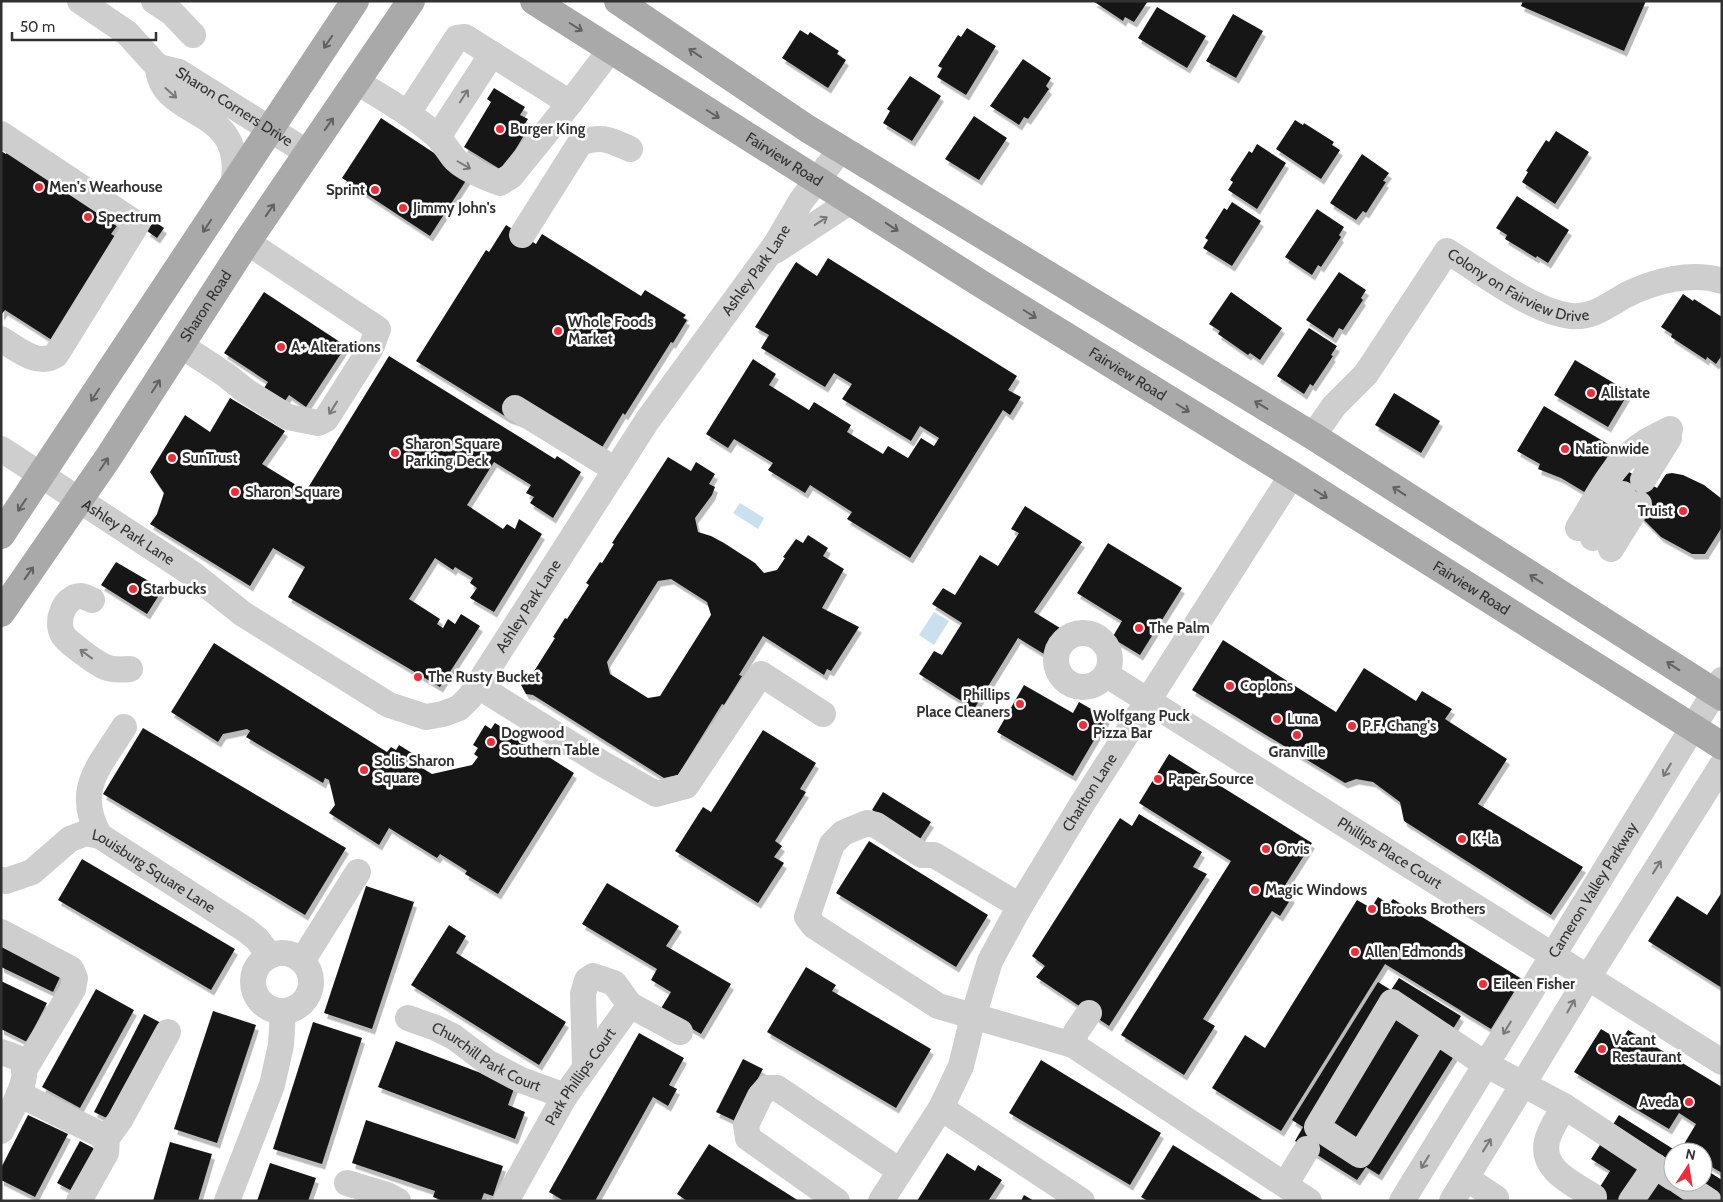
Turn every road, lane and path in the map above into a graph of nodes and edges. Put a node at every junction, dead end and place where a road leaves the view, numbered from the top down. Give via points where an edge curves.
1 (80, 1) edge
2 (154, 1) edge
3 (355, 1) edge
4 (411, 1) edge
5 (534, 1) edge
6 (618, 1) edge
7 (193, 34) dead end
8 (611, 49) junction
9 (492, 54) junction
10 (158, 67) junction
11 (358, 82) junction
12 (570, 102) junction
13 (408, 113) junction
14 (271, 130) junction
15 (1, 134) edge
16 (438, 137) junction
17 (630, 149) dead end
18 (840, 149) junction
19 (308, 154) junction
20 (817, 180) junction
21 (233, 185) junction
22 (851, 201) junction
23 (522, 235) dead end
24 (247, 242) junction
25 (766, 257) junction
26 (1722, 281) edge
27 (1, 339) edge
28 (182, 346) junction
29 (226, 375) junction
30 (515, 408) dead end
31 (306, 421) junction
32 (1313, 436) junction
33 (1647, 440) junction
34 (1, 449) edge
35 (616, 470) junction
36 (42, 475) junction
37 (1292, 476) junction
38 (1633, 487) junction
39 (79, 500) junction
40 (1, 535) edge
41 (92, 600) dead end
42 (1, 613) edge
43 (130, 669) dead end
44 (1107, 675) dead end
45 (478, 686) junction
46 (1719, 690) edge
47 (1148, 701) junction
48 (823, 714) dead end
49 (124, 727) dead end
50 (1693, 728) junction
51 (1722, 746) edge
52 (1722, 765) edge
53 (100, 836) junction
54 (358, 872) dead end
55 (1, 880) edge
56 (1020, 906) junction
57 (1, 932) edge
58 (270, 956) junction
59 (1550, 956) junction
60 (302, 961) junction
61 (1587, 979) junction
62 (630, 1005) junction
63 (283, 1011) junction
64 (1089, 1013) dead end
65 (972, 1017) junction
66 (408, 1018) dead end
67 (168, 1032) dead end
68 (680, 1032) dead end
69 (1436, 1032) junction
70 (1073, 1045) junction
71 (1, 1052) edge
72 (1722, 1062) edge
73 (585, 1064) junction
74 (1485, 1064) junction
75 (1524, 1085) junction
76 (565, 1096) junction
77 (11, 1104) edge
78 (1564, 1106) junction
79 (935, 1118) junction
80 (107, 1138) junction
81 (1307, 1149) dead end
82 (900, 1171) junction
83 (1663, 1171) edge
84 (1663, 1173) edge
85 (1466, 1178) junction
86 (347, 1183) dead end
87 (1284, 1184) junction
88 (1695, 1192) edge
89 (1594, 1197) dead end
90 (508, 1200) edge
91 (79, 1201) edge
92 (228, 1201) edge
93 (398, 1201) edge
94 (837, 1201) edge
95 (881, 1201) edge
96 (1082, 1201) edge
97 (1309, 1201) edge
98 (1402, 1201) edge
99 (1452, 1201) edge
100 (1494, 1201) edge
101 (1631, 1201) edge
102 (1708, 1201) edge

1 - 10 street, Sharon Corners Drive via 127,33
2 - 7 street
3 -> 14 main road
4 - 11 main road, Sharon Road
5 -> 8 main road, Fairview Road
18 -> 6 main road
8 - 12 street
8 -> 20 main road, Fairview Road
9 - 12 street
9 - 13 street via 465,37 458,38
16 -> 9 street
10 - 14 street, Sharon Corners Drive via 179,72
10 -> 21 street, Sharon Corners Drive via 160,82 168,93 226,135 236,163
11 - 13 street
19 -> 11 main road, Sharon Road
16 -> 12 street via 454,159 500,182 510,176
13 - 16 street
14 - 19 street, Sharon Corners Drive
14 - 21 main road
15 - 27 street via 137,224 56,355 47,359 35,358
17 - 23 street via 595,137 580,142
18 - 20 street, Ashley Park Lane
32 -> 18 main road
24 -> 19 main road, Sharon Road
20 - 22 main road, Fairview Road
20 - 25 street, Ashley Park Lane
21 -> 36 main road
25 -> 22 street
22 -> 37 main road, Fairview Road
24 - 28 main road, Sharon Road
24 -> 31 street via 378,330 360,385 326,419 318,424
25 - 35 street, Ashley Park Lane via 647,421
26 - 32 street, Colony on Fairview Drive via 1688,277 1658,282 1598,312 1571,316 1542,308 1447,251 1366,374 1334,406
28 - 29 street
39 -> 28 main road, Sharon Road
29 - 31 street via 288,417
29 - 31 street via 248,378 295,406
30 - 35 street
46 -> 32 main road
33 - 38 street
33 - 38 street via 1675,432 1647,452
33 - 38 street via 1628,452 1616,465 1594,538
34 - 36 street, Ashley Park Lane
35 - 45 street, Ashley Park Lane
36 - 39 street, Ashley Park Lane
36 -> 40 main road
37 - 47 street, Charlton Lane
37 -> 50 main road, Fairview Road
42 -> 39 main road, Sharon Road
39 - 45 street, Ashley Park Lane via 194,575 243,614 389,705 426,717 443,714 458,708
43 -> 41 street via 103,666 64,637 60,629 64,607 71,599 81,596
44 - 47 street, Phillips Place Court
45 - 48 street via 656,794 686,786 761,674
46 - 50 street, Cameron Valley Parkway
47 - 56 street, Charlton Lane
47 - 59 street, Phillips Place Court
49 - 53 street via 90,784 87,800 90,820
50 - 51 main road, Fairview Road
50 -> 59 street, Cameron Valley Parkway
61 -> 52 street
53 - 55 street, Louisburg Square Lane via 86,833 70,839 32,872
53 - 58 street, Louisburg Square Lane via 246,930
54 - 60 street
56 - 65 street, Charlton Lane via 990,961
56 - 65 street via 934,855 922,855 876,824 867,823 843,833 832,844 807,917 814,926 938,1006
57 - 77 street via 71,969 75,978 73,989
58 - 60 street via 292,955
58 - 63 street via 258,968 253,984 262,1004 272,1010
59 - 61 street, Phillips Place Court
59 -> 74 street, Cameron Valley Parkway
60 - 63 street via 311,981 309,992 304,1002
61 - 72 street, Phillips Place Court
75 -> 61 street
62 - 68 street
62 - 73 street, Park Phillips Court
62 - 73 street via 614,983 593,976 587,980 583,994
63 - 92 street via 281,1046 272,1085
64 - 70 street via 1076,1032
65 - 70 street
65 - 79 street, Charlton Lane via 961,1066
66 - 76 street, Churchill Park Court via 448,1034 487,1062 521,1080
67 - 80 street
69 - 69 street via 1360,1155 1317,1127 1392,1002
69 - 74 street
70 - 87 street
71 - 77 street via 20,1060
73 - 76 street, Park Phillips Court
74 - 75 street
74 -> 98 street, Cameron Valley Parkway
75 - 78 street
85 -> 75 street
76 - 90 street, Park Phillips Court
77 - 80 street
78 - 83 street
78 - 89 street via 1546,1141 1546,1158 1555,1171
79 - 82 street, Charlton Lane
79 - 96 street
80 - 91 street via 106,1154
81 - 87 street
82 - 94 street via 777,1088 767,1088 746,1125 748,1138
82 - 95 street, Charlton Lane
84 - 101 street
85 - 99 street
85 - 100 street via 1496,1198
86 - 93 street
87 - 97 street
88 - 102 street

